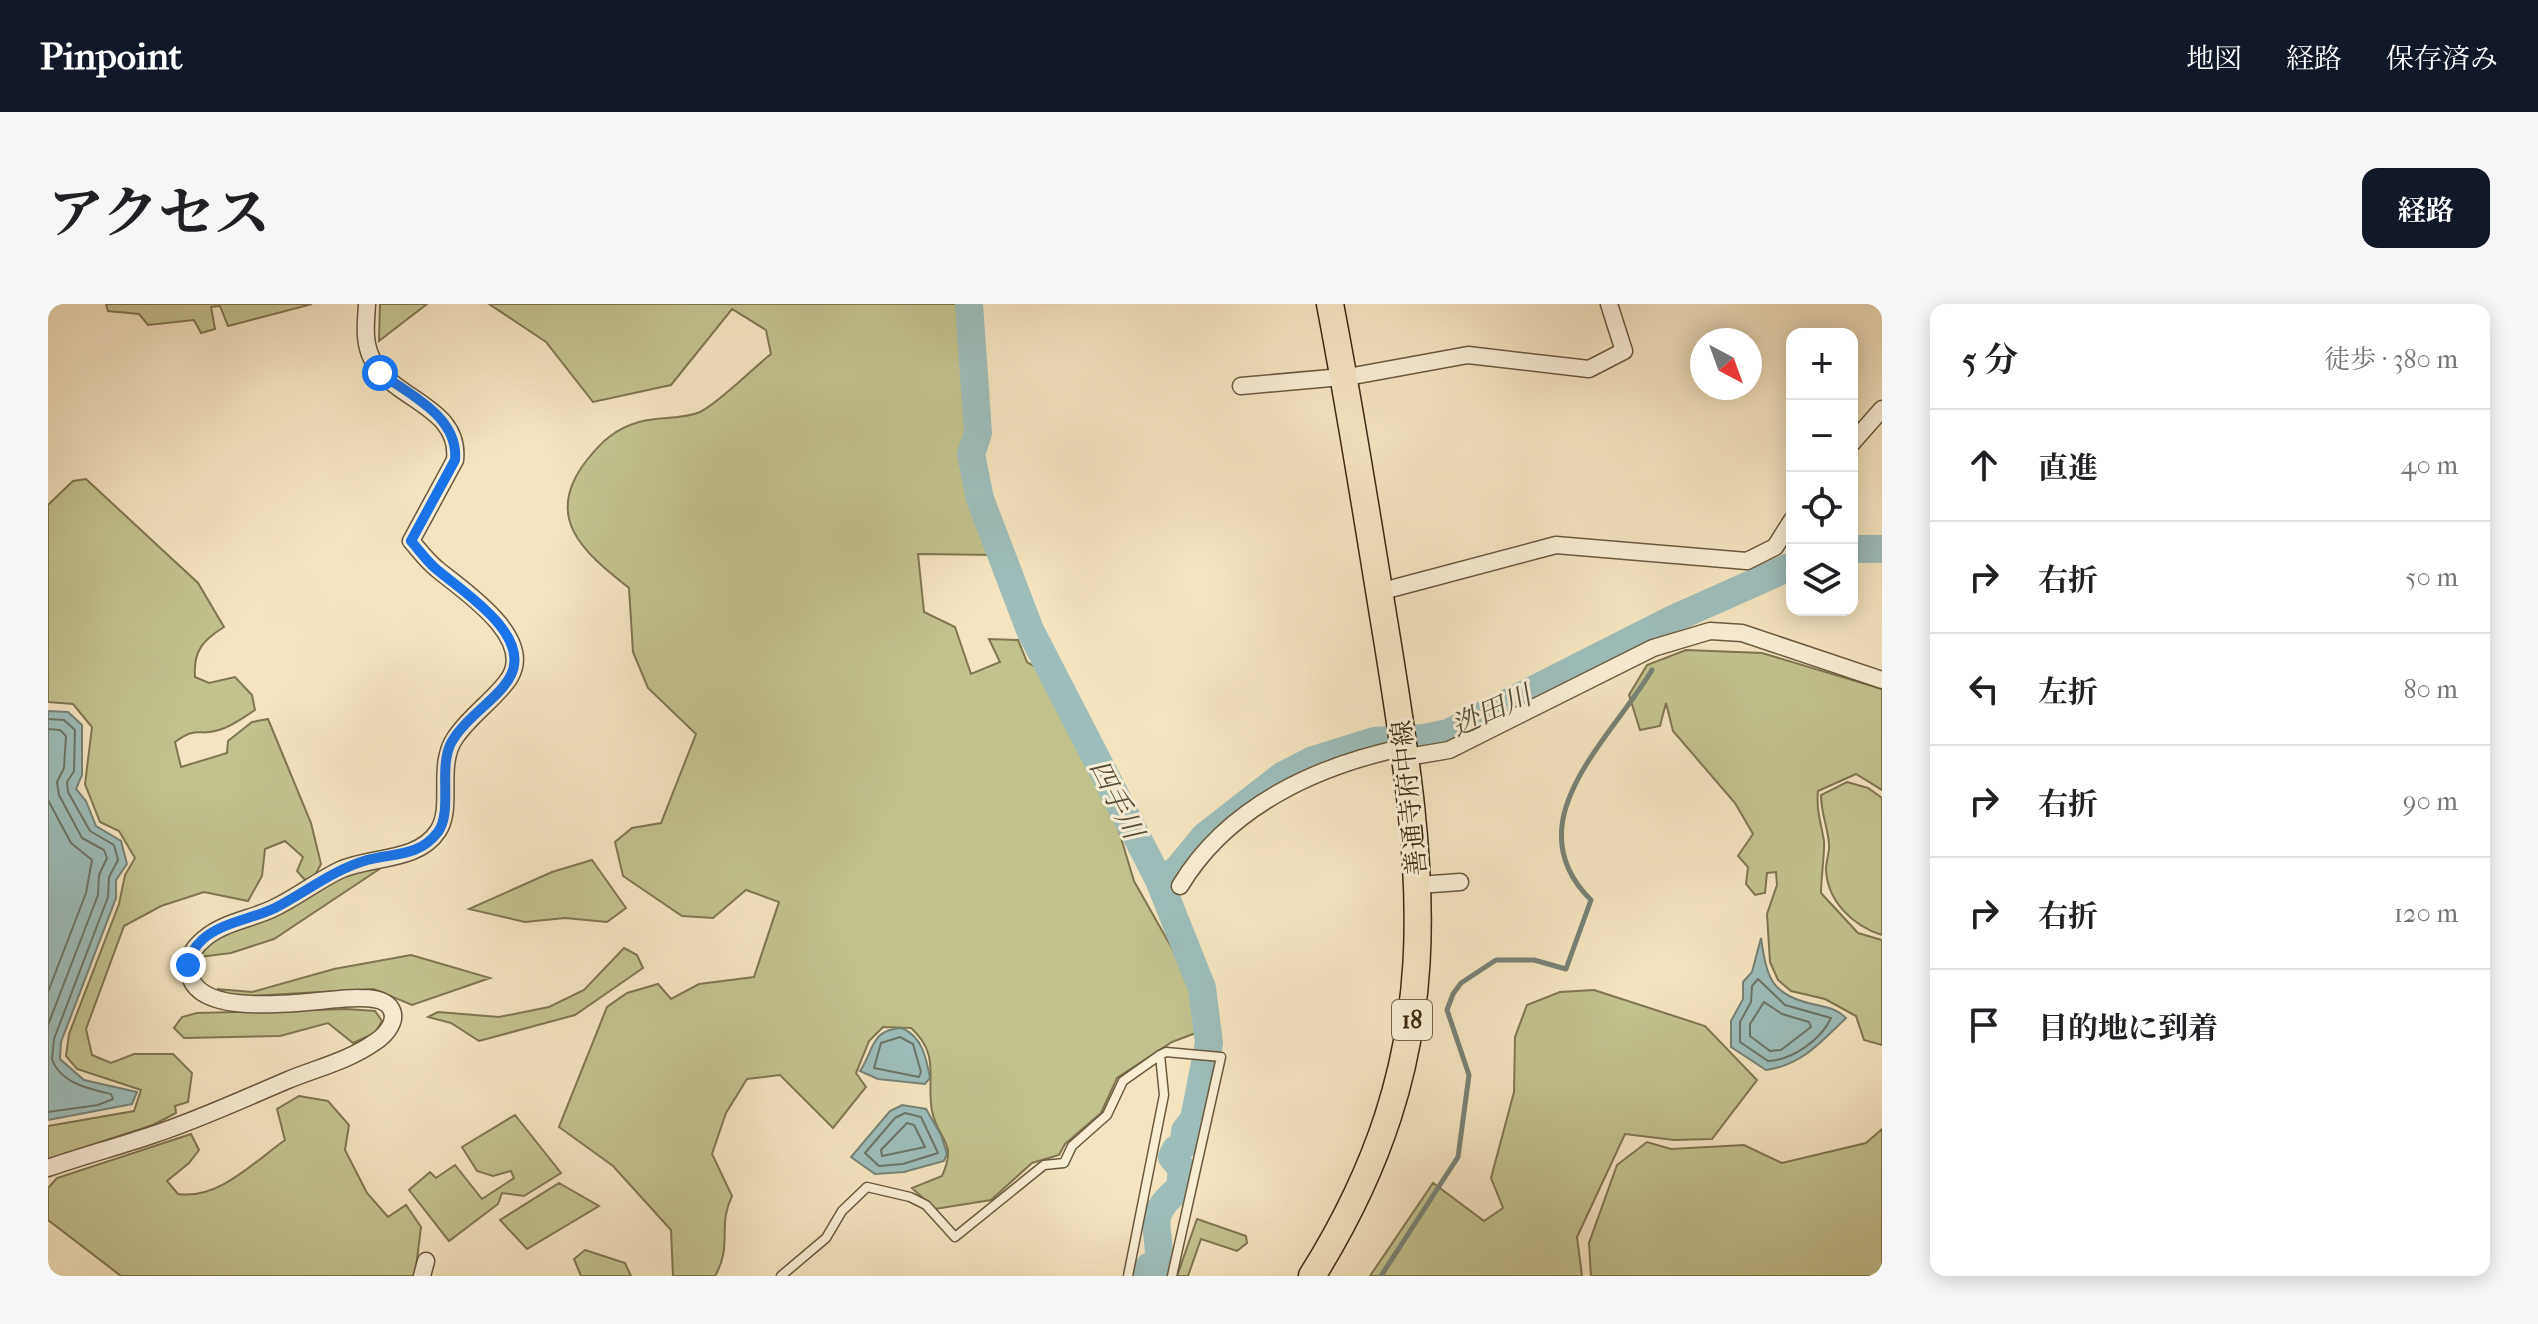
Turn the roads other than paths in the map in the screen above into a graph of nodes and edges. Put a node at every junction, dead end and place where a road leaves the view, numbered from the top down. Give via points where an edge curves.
1 (367, 304) edge
2 (1330, 304) edge
3 (1609, 304) edge
4 (1343, 378) junction
5 (1241, 386) dead end
6 (1882, 409) edge
7 (1858, 436) edge
8 (1786, 530) edge
9 (1379, 592) junction
10 (1882, 680) edge
11 (1406, 744) junction
12 (1460, 882) dead end
13 (1419, 885) junction
14 (1180, 886) dead end
15 (1163, 1053) junction
16 (48, 1168) edge
17 (781, 1276) edge
18 (1128, 1276) edge
19 (1172, 1276) edge
20 (1312, 1276) edge

1 - 16 street via 365,337 380,373 436,414 450,428 456,445 455,460 411,541 502,627 514,662 511,675 470,716 450,746 444,816 427,842 399,856 340,871 272,909 212,932 192,952 188,965 196,988 222,1001 247,1005 380,1000 390,1006 390,1028 321,1070 154,1135
2 - 4 main road, 善通寺府中線 / 18
3 - 4 street via 1624,351 1589,369 1468,355
4 - 5 street
4 - 9 main road, 善通寺府中線 / 18
6 - 7 street
8 - 9 street via 1775,547 1747,561 1556,545
9 - 11 main road, 善通寺府中線 / 18
10 - 11 street via 1742,633 1710,631 1653,648 1449,750
11 - 13 main road, 善通寺府中線 / 18
11 - 14 street via 1292,784 1227,829
12 - 13 street
13 - 20 main road, 善通寺府中線 / 18 via 1415,997 1391,1110 1356,1200
15 - 17 lane via 1123,1081 1107,1115 1072,1146 1064,1163 1044,1165 955,1237 926,1205 867,1187 842,1211 826,1238
15 - 18 lane via 1164,1095
15 - 19 lane via 1221,1057

